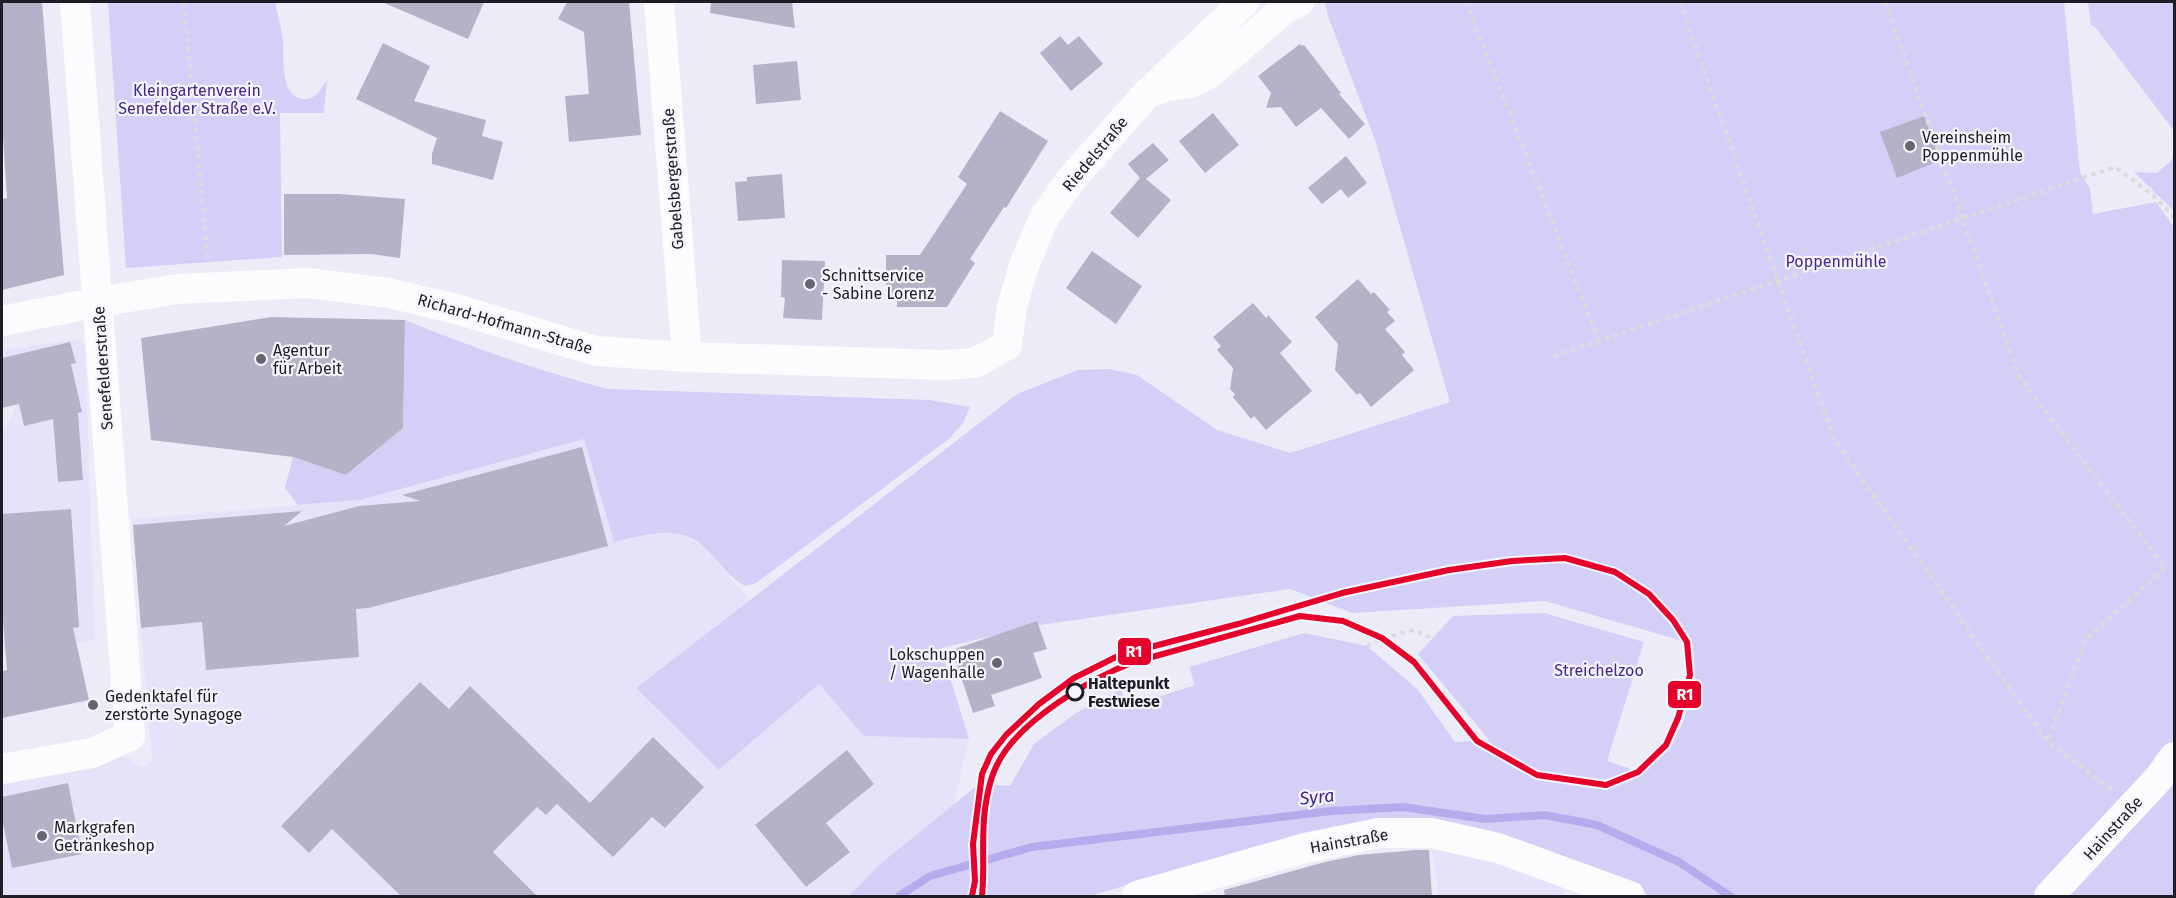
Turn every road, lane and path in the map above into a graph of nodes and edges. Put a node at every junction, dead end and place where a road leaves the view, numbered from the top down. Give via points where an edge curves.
1 (75, 2) edge
2 (184, 2) edge
3 (659, 2) edge
4 (1244, 2) edge
5 (1299, 2) edge
6 (1466, 2) edge
7 (1680, 2) edge
8 (1885, 2) edge
9 (1145, 96) junction
10 (2175, 217) edge
11 (1962, 219) junction
12 (1780, 281) junction
13 (210, 287) junction
14 (99, 302) junction
15 (2, 321) edge
16 (1599, 341) junction
17 (1007, 345) joint
18 (1554, 356) dead end
19 (687, 357) junction
20 (1431, 638) dead end
21 (1367, 646) dead end
22 (2048, 741) junction
23 (2175, 757) edge
24 (2, 769) edge
25 (2130, 807) junction
26 (1137, 897) edge
27 (1630, 897) edge
28 (2049, 897) edge

1 - 14 street, Senefelderstraße
2 - 13 path
3 - 19 street, Gabelsbergerstraße
4 - 9 street, Riedelstraße
5 - 9 street via 1286,8 1209,74
6 - 16 path
7 - 12 path
8 - 11 path
9 - 17 street, Riedelstraße via 1073,177 1046,216 1012,306
10 - 11 path via 2115,167
11 - 12 path
11 - 22 path via 2019,376 2165,568 2085,640
12 - 16 path
12 - 22 path via 1834,439
13 - 14 street, Richard-Hofmann-Straße
13 - 19 street, Richard-Hofmann-Straße via 308,283 389,293 596,351
14 - 15 street, Richard-Hofmann-Straße
14 - 24 street, Senefelderstraße via 130,736 92,753
16 - 18 path
17 - 19 street, Richard-Hofmann-Straße via 975,363
20 - 21 path via 1414,630
22 - 25 path
23 - 25 street, Hainstraße
25 - 28 street, Hainstraße
26 - 27 street, Hainstraße via 1305,848 1379,833 1431,833 1498,848

